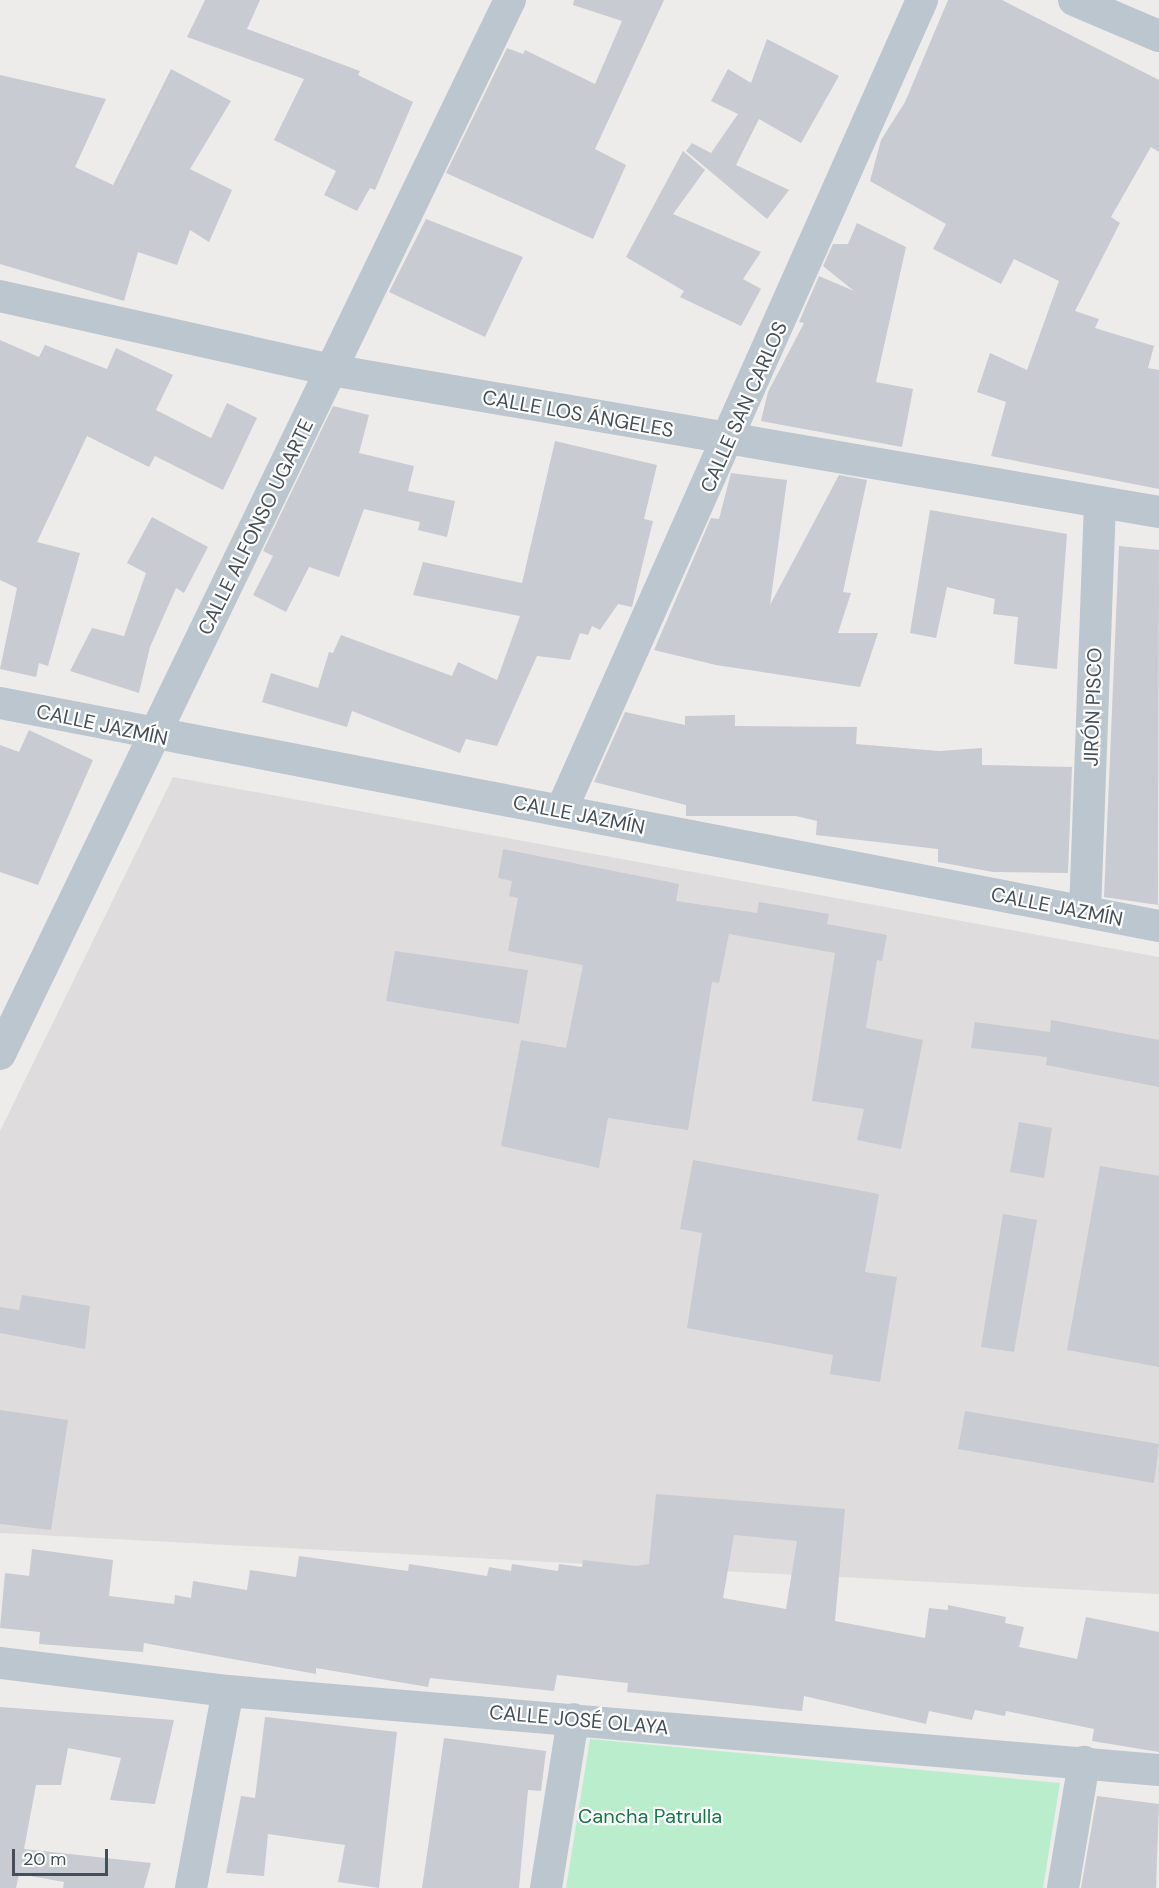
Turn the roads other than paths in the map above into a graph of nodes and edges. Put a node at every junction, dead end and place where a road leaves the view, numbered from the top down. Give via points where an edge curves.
1 (510, 0) edge
2 (922, 0) edge
3 (1074, 0) edge
4 (1159, 36) edge
5 (0, 296) edge
6 (331, 370) junction
7 (730, 442) junction
8 (1100, 502) junction
9 (1159, 512) edge
10 (0, 703) edge
11 (156, 737) junction
12 (561, 811) junction
13 (1085, 912) junction
14 (1159, 926) edge
15 (0, 1054) edge
16 (0, 1663) edge
17 (228, 1691) junction
18 (573, 1719) junction
19 (1084, 1762) junction
20 (1159, 1770) edge
21 (191, 1888) edge
22 (546, 1888) edge
23 (1063, 1888) edge

1 - 6 street, CALLE ALFONSO UGARTE
2 - 7 street, CALLE SAN CARLOS
3 - 4 street
5 - 6 street, CALLE LOS ÁNGELES
6 - 7 street, CALLE LOS ÁNGELES
6 - 11 street, CALLE ALFONSO UGARTE
7 - 8 street, CALLE LOS ÁNGELES
7 - 12 street, CALLE SAN CARLOS
8 - 9 street, CALLE LOS ÁNGELES
8 - 13 street, JIRÓN PISCO
10 - 11 street, CALLE JAZMÍN
11 - 12 street, CALLE JAZMÍN
11 - 15 street, CALLE ALFONSO UGARTE
12 - 13 street, CALLE JAZMÍN
13 - 14 street, CALLE JAZMÍN
16 - 17 street, CALLE JOSÉ OLAYA
17 - 18 street, CALLE JOSÉ OLAYA
17 - 21 street
18 - 19 street, CALLE JOSÉ OLAYA
18 - 22 street
19 - 20 street, CALLE JOSÉ OLAYA
19 - 23 street

